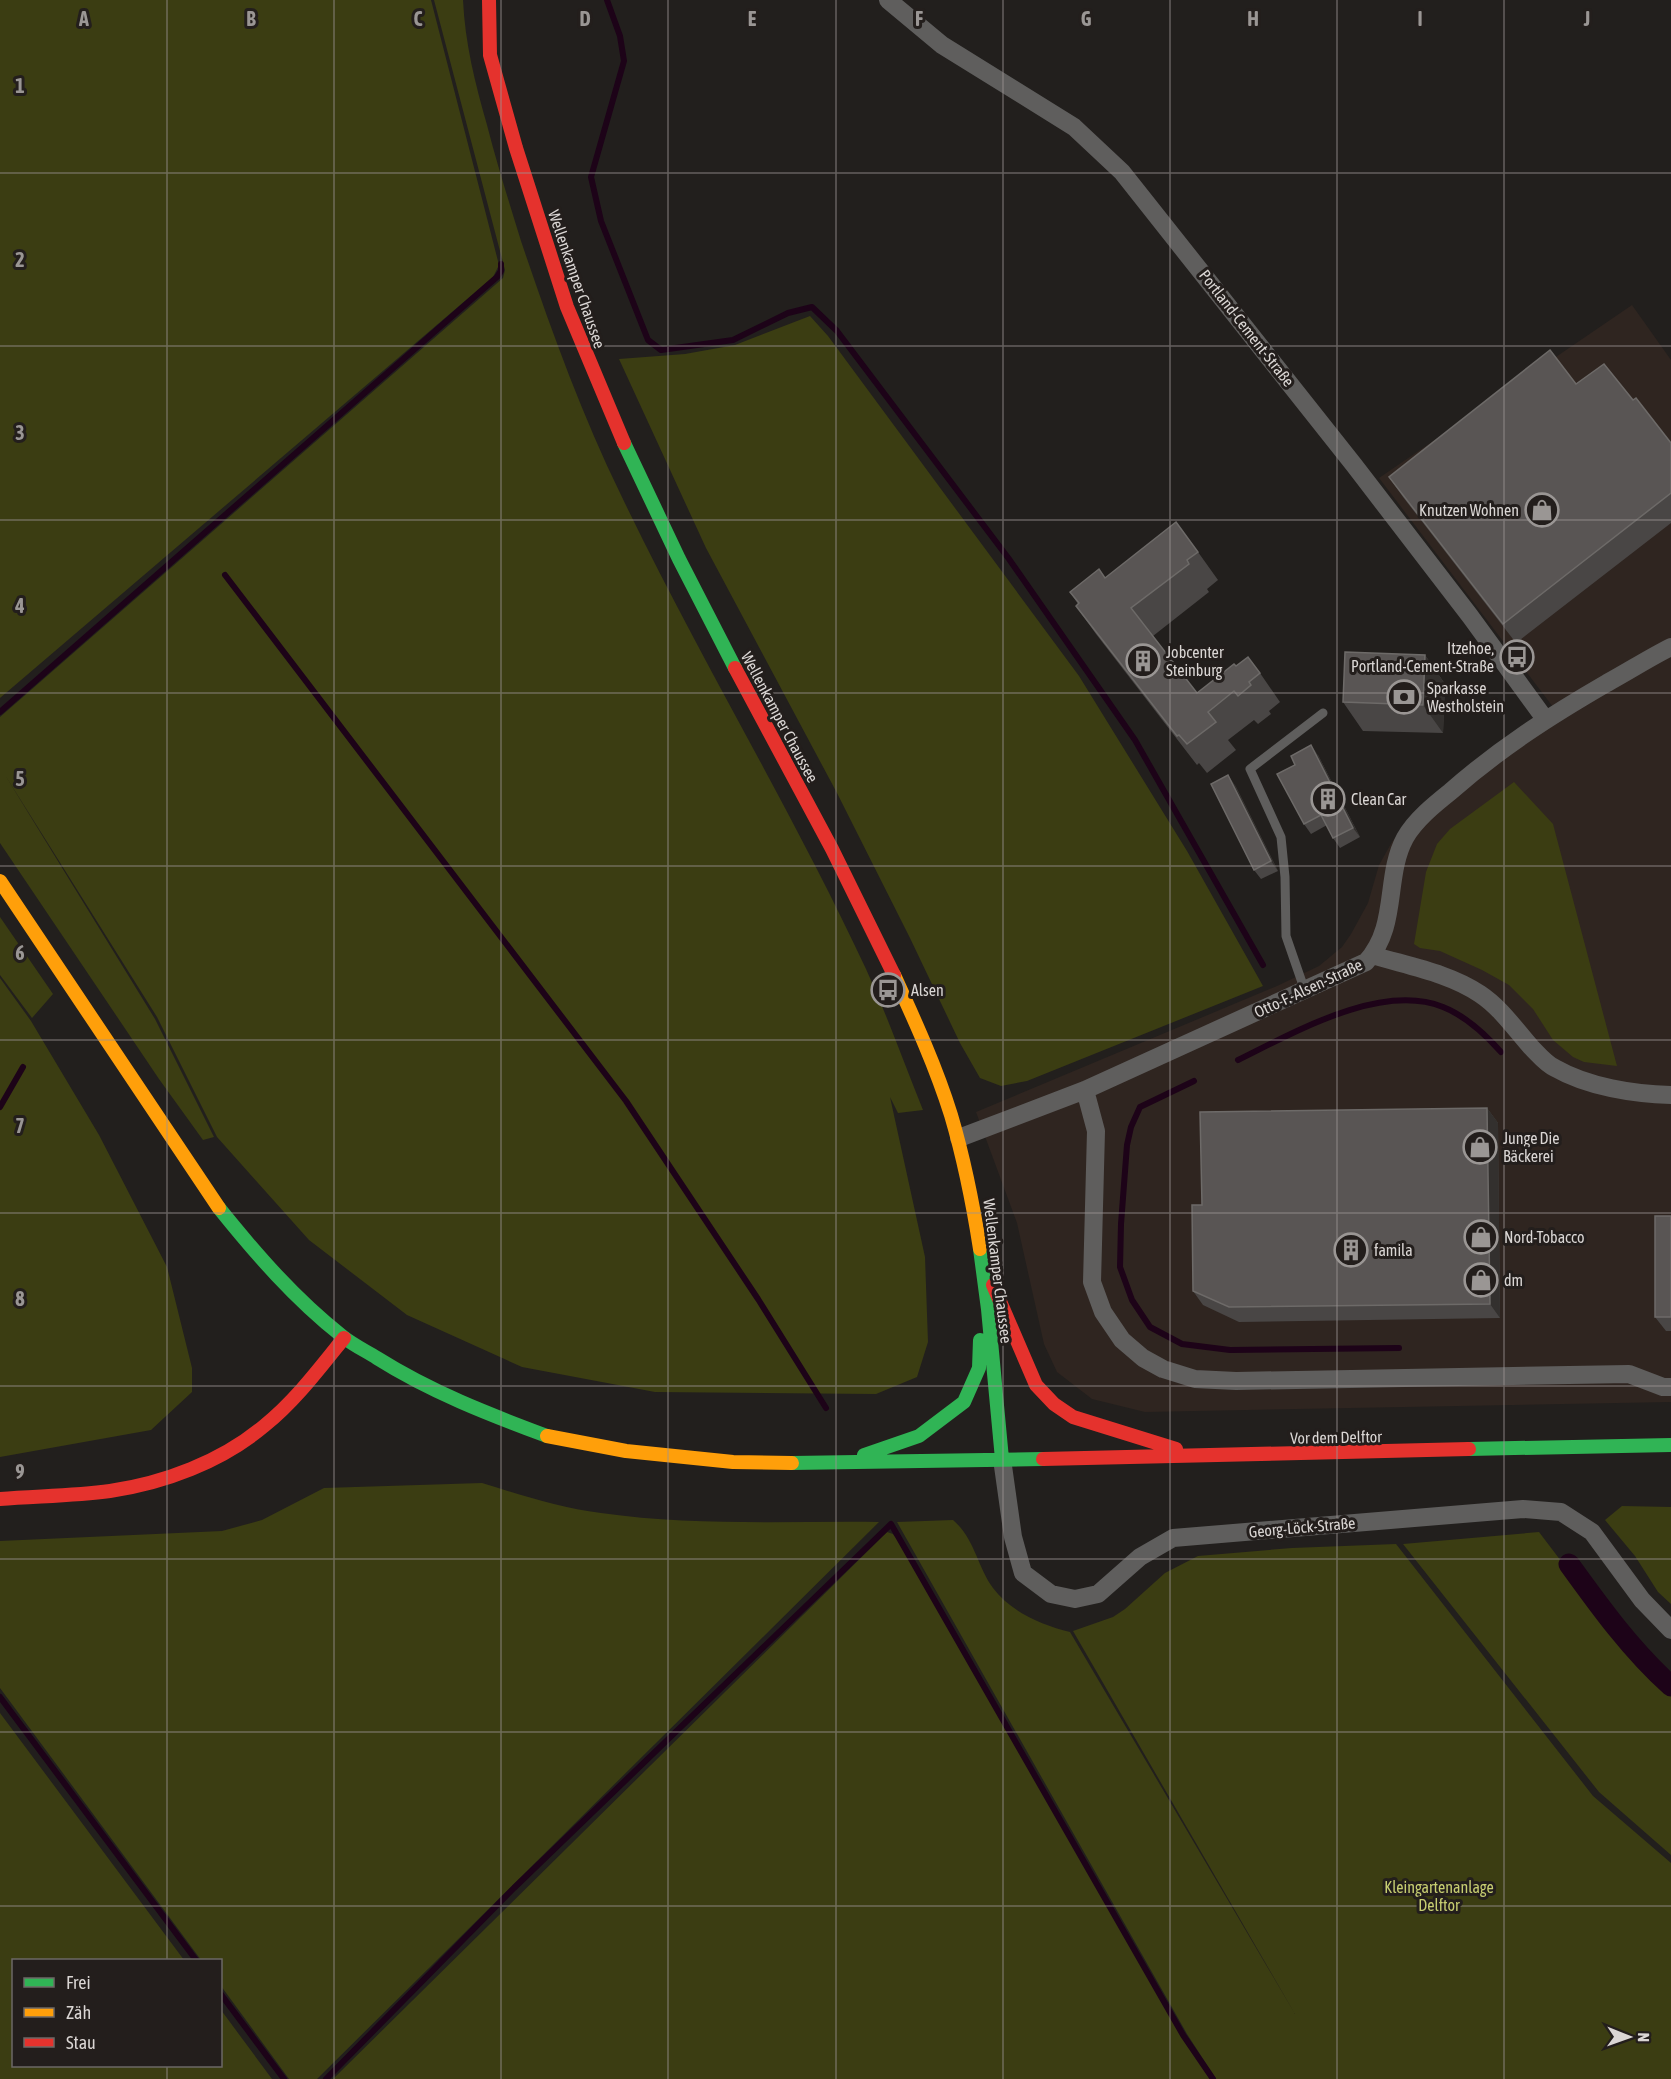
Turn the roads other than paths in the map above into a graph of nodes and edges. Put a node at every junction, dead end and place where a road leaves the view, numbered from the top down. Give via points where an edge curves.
1 (489, 0) edge
2 (888, 0) edge
3 (1671, 647) edge
4 (1323, 713) dead end
5 (1545, 719) junction
6 (0, 881) edge
7 (1372, 955) junction
8 (1305, 991) junction
9 (1084, 1090) junction
10 (1671, 1095) edge
11 (959, 1138) junction
12 (984, 1262) junction
13 (344, 1338) junction
14 (1671, 1387) edge
15 (1671, 1445) edge
16 (1199, 1456) junction
17 (1002, 1459) junction
18 (843, 1463) junction
19 (0, 1499) edge
20 (1671, 1630) edge

1 - 11 main road, Wellenkamper Chaussee via 490,53 510,129 569,314 594,375 662,526 879,940 929,1055
2 - 5 street, Portland-Cement-Straße via 942,45 1074,128 1122,172 1354,465
3 - 5 street, Otto-F.-Alsen-Straße
4 - 8 lane via 1250,769 1281,837 1286,936
5 - 7 street, Otto-F.-Alsen-Straße via 1476,769 1406,837 1385,931
6 - 13 main road, Vor dem Delftor via 208,1195 261,1260
7 - 8 street, Otto-F.-Alsen-Straße via 1358,967
7 - 10 street via 1453,980 1480,994 1553,1067 1571,1076 1611,1088
8 - 9 street, Otto-F.-Alsen-Straße
9 - 11 street, Otto-F.-Alsen-Straße
9 - 14 street via 1096,1131 1092,1282 1103,1312 1122,1340 1162,1369 1196,1379 1236,1381 1629,1374
11 - 12 main road, Wellenkamper Chaussee
12 - 16 main road via 1036,1385 1054,1404 1073,1417
12 - 17 main road, Wellenkamper Chaussee
12 - 18 main road via 979,1368 964,1402 919,1436
13 - 18 main road, Vor dem Delftor via 401,1373 476,1410 556,1439 626,1452 733,1462
13 - 19 main road via 280,1413 238,1444 193,1468 109,1491
15 - 16 main road, Vor dem Delftor
16 - 17 main road, Vor dem Delftor
17 - 18 main road, Vor dem Delftor
17 - 20 street, Georg-Löck-Straße via 1013,1537 1023,1573 1051,1594 1075,1599 1098,1594 1140,1557 1173,1538 1523,1509 1561,1512 1592,1532 1642,1600

